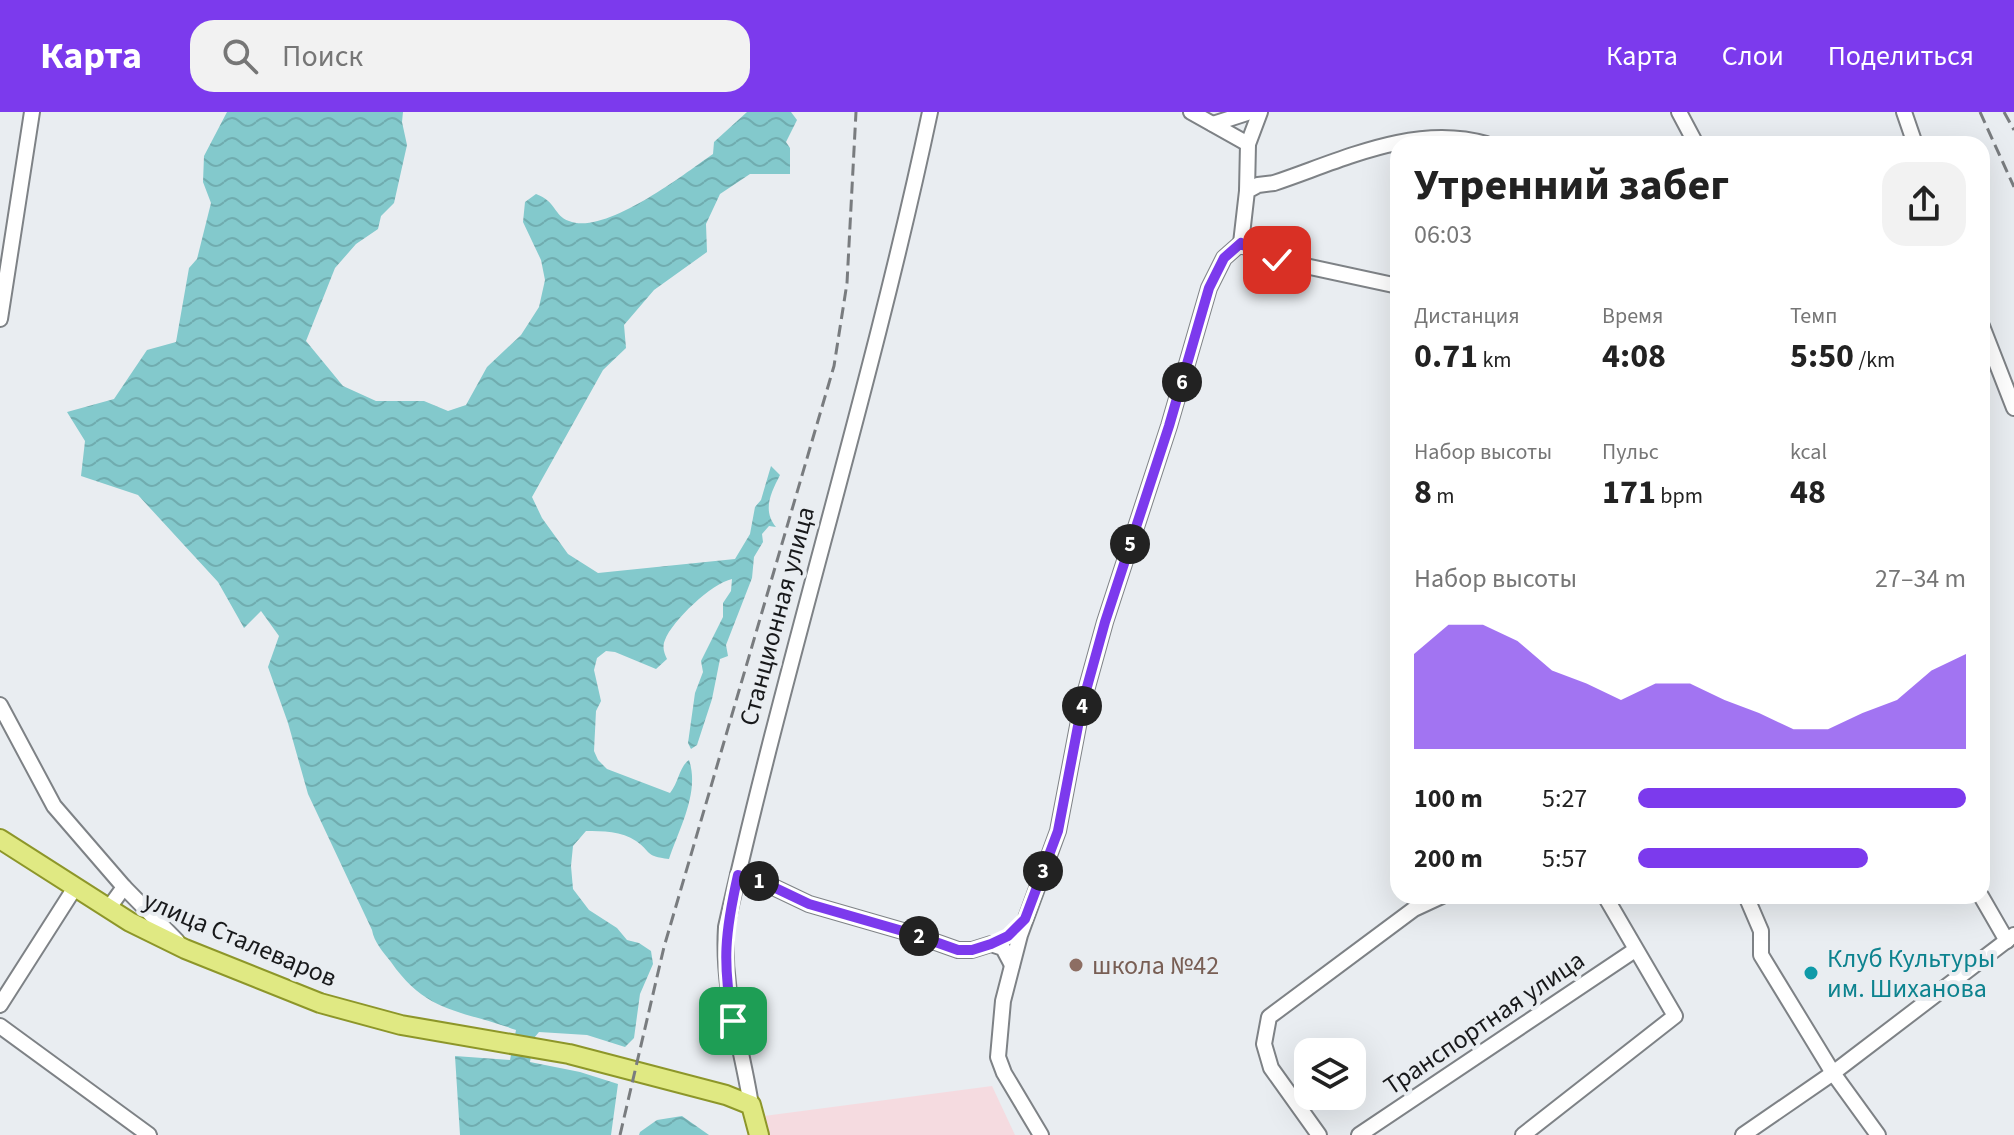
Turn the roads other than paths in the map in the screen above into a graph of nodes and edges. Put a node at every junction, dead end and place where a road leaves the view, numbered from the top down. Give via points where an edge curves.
1 (32, 112) edge
2 (930, 112) edge
3 (1191, 112) edge
4 (1250, 112) edge
5 (1260, 112) edge
6 (1679, 112) edge
7 (1904, 112) edge
8 (1213, 124) junction
9 (1692, 136) edge
10 (1912, 136) edge
11 (1248, 144) junction
12 (1390, 146) edge
13 (1253, 188) junction
14 (1241, 243) junction
15 (1390, 284) edge
16 (0, 319) edge
17 (1990, 346) edge
18 (2014, 408) edge
19 (0, 705) edge
20 (0, 839) edge
21 (738, 875) junction
22 (124, 887) junction
23 (74, 889) junction
24 (1425, 904) edge
25 (1610, 904) edge
26 (1749, 904) edge
27 (1987, 904) edge
28 (108, 909) junction
29 (1025, 919) junction
30 (2010, 938) edge
31 (991, 944) junction
32 (185, 949) junction
33 (1635, 950) junction
34 (1012, 965) junction
35 (0, 1005) edge
36 (0, 1026) edge
37 (1833, 1073) junction
38 (751, 1105) junction
39 (149, 1135) edge
40 (759, 1135) edge
41 (1041, 1135) edge
42 (1319, 1135) edge
43 (1359, 1135) edge
44 (1523, 1135) edge
45 (1743, 1135) edge
46 (1878, 1135) edge

1 - 16 street
2 - 21 street, Станционная улица via 884,314
3 - 8 street
4 - 8 street
5 - 11 street
6 - 9 street
7 - 10 street
8 - 11 street
11 - 13 street via 1246,174
12 - 13 street
13 - 14 street
14 - 15 street via 1259,256
14 - 29 street via 1224,258 1209,288 1105,622 1082,705 1058,831
17 - 18 street
19 - 22 street via 54,806
20 - 23 main road, улица Сталеваров
21 - 31 street via 809,904 958,950
21 - 38 street, Станционная улица via 726,927 725,971
22 - 28 street
22 - 32 street
23 - 28 main road, улица Сталеваров
23 - 35 street
24 - 42 street via 1269,1017 1264,1044 1271,1068
25 - 33 street
26 - 37 street via 1761,931 1761,955
27 - 30 street
28 - 32 main road, улица Сталеваров
29 - 31 street
29 - 34 street
30 - 37 street
31 - 34 street via 1003,948
32 - 38 main road, улица Сталеваров via 343,1011 569,1054
33 - 43 street, Транспортная улица
33 - 44 street via 1675,1016
34 - 41 street via 998,1057
36 - 39 street
37 - 45 street
37 - 46 street
38 - 40 main road, Станционная улица

